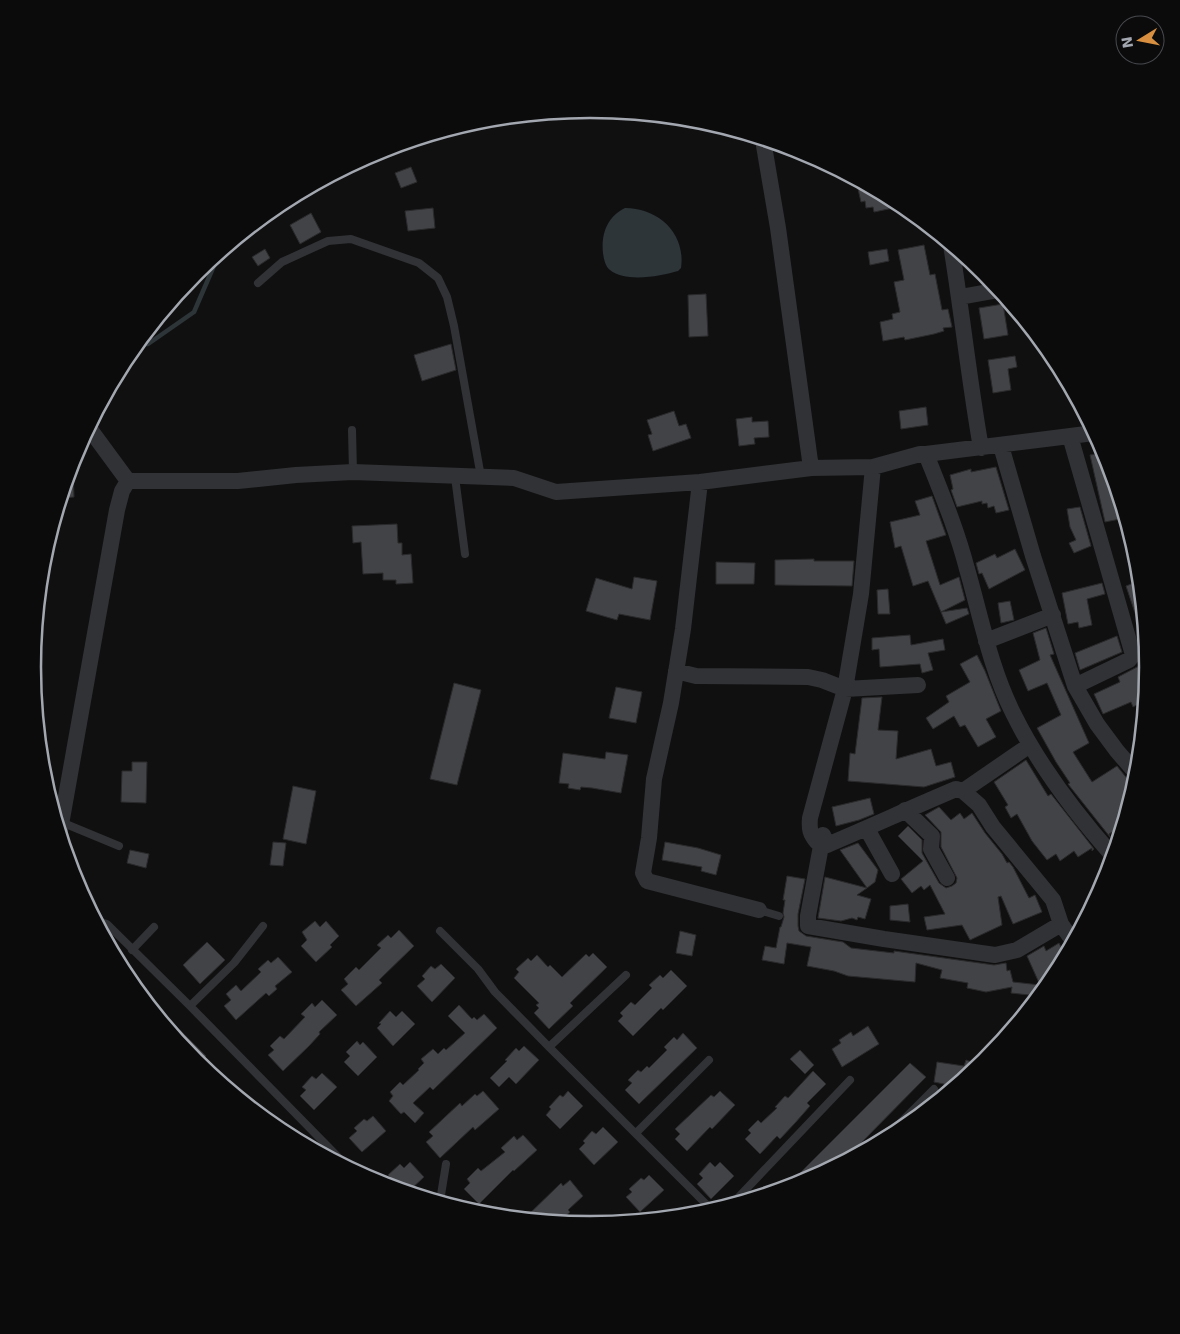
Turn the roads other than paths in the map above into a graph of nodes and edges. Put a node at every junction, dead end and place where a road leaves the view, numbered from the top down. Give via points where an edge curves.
1 (764, 146) edge
2 (953, 255) edge
3 (258, 283) dead end
4 (990, 292) edge
5 (960, 297) junction
6 (352, 430) dead end
7 (93, 434) edge
8 (1087, 434) edge
9 (1070, 436) junction
10 (1002, 446) junction
11 (981, 448) junction
12 (926, 454) junction
13 (872, 467) junction
14 (810, 468) junction
15 (353, 472) junction
16 (455, 477) junction
17 (481, 478) junction
18 (128, 480) junction
19 (700, 482) junction
20 (464, 554) dead end
21 (1053, 615) junction
22 (986, 641) junction
23 (676, 671) junction
24 (918, 685) dead end
25 (1075, 686) junction
26 (845, 689) junction
27 (1030, 745) junction
28 (1129, 766) edge
29 (963, 791) junction
30 (905, 810) junction
31 (62, 815) edge
32 (66, 828) edge
33 (868, 829) junction
34 (823, 836) junction
35 (119, 846) dead end
36 (1107, 850) edge
37 (892, 874) dead end
38 (947, 878) dead end
39 (760, 910) joint
40 (779, 916) dead end
41 (105, 924) edge
42 (1061, 924) junction
43 (263, 926) dead end
44 (154, 927) dead end
45 (440, 931) dead end
46 (1068, 935) edge
47 (132, 950) junction
48 (626, 975) dead end
49 (190, 1006) junction
50 (549, 1046) junction
51 (709, 1060) dead end
52 (850, 1080) dead end
53 (934, 1090) dead end
54 (915, 1108) edge
55 (636, 1133) junction
56 (332, 1151) edge
57 (446, 1164) dead end
58 (741, 1194) edge
59 (441, 1195) edge
60 (705, 1203) edge

1 - 14 street
2 - 5 street
3 - 17 lane via 282,262 328,241 351,239 419,263 438,278 447,297 454,326
4 - 5 street
5 - 11 street
6 - 15 lane
7 - 18 street
8 - 9 street
9 - 10 street
9 - 25 street via 1133,655 1129,660
10 - 11 street
10 - 21 street
11 - 12 street
12 - 13 street
12 - 22 street via 967,567
13 - 14 street
13 - 26 street via 861,594
14 - 19 street
15 - 16 street
15 - 18 street via 238,481
16 - 17 street
16 - 20 lane
17 - 19 street via 514,478 556,492
18 - 31 street via 117,510
19 - 23 street
21 - 22 street
21 - 25 street
22 - 27 street via 997,677
23 - 26 street via 696,676 808,677
23 - 39 street via 654,779 643,873 647,881
24 - 26 street
25 - 28 street via 1097,724
26 - 34 street via 810,818 812,836 817,842
27 - 29 street
27 - 36 street
29 - 30 street via 956,789
29 - 42 street via 979,806 1053,900
30 - 33 street
30 - 38 street via 932,836 931,849
32 - 35 lane
33 - 34 street via 827,845
33 - 37 street
34 - 42 street via 808,926 995,955 1017,950
39 - 40 lane
41 - 47 lane
42 - 46 street
43 - 49 lane via 234,963
44 - 47 lane
45 - 50 lane
47 - 49 lane
48 - 50 lane
49 - 56 lane
50 - 55 lane
51 - 55 lane
52 - 58 lane
53 - 54 lane
55 - 60 lane
57 - 59 lane

